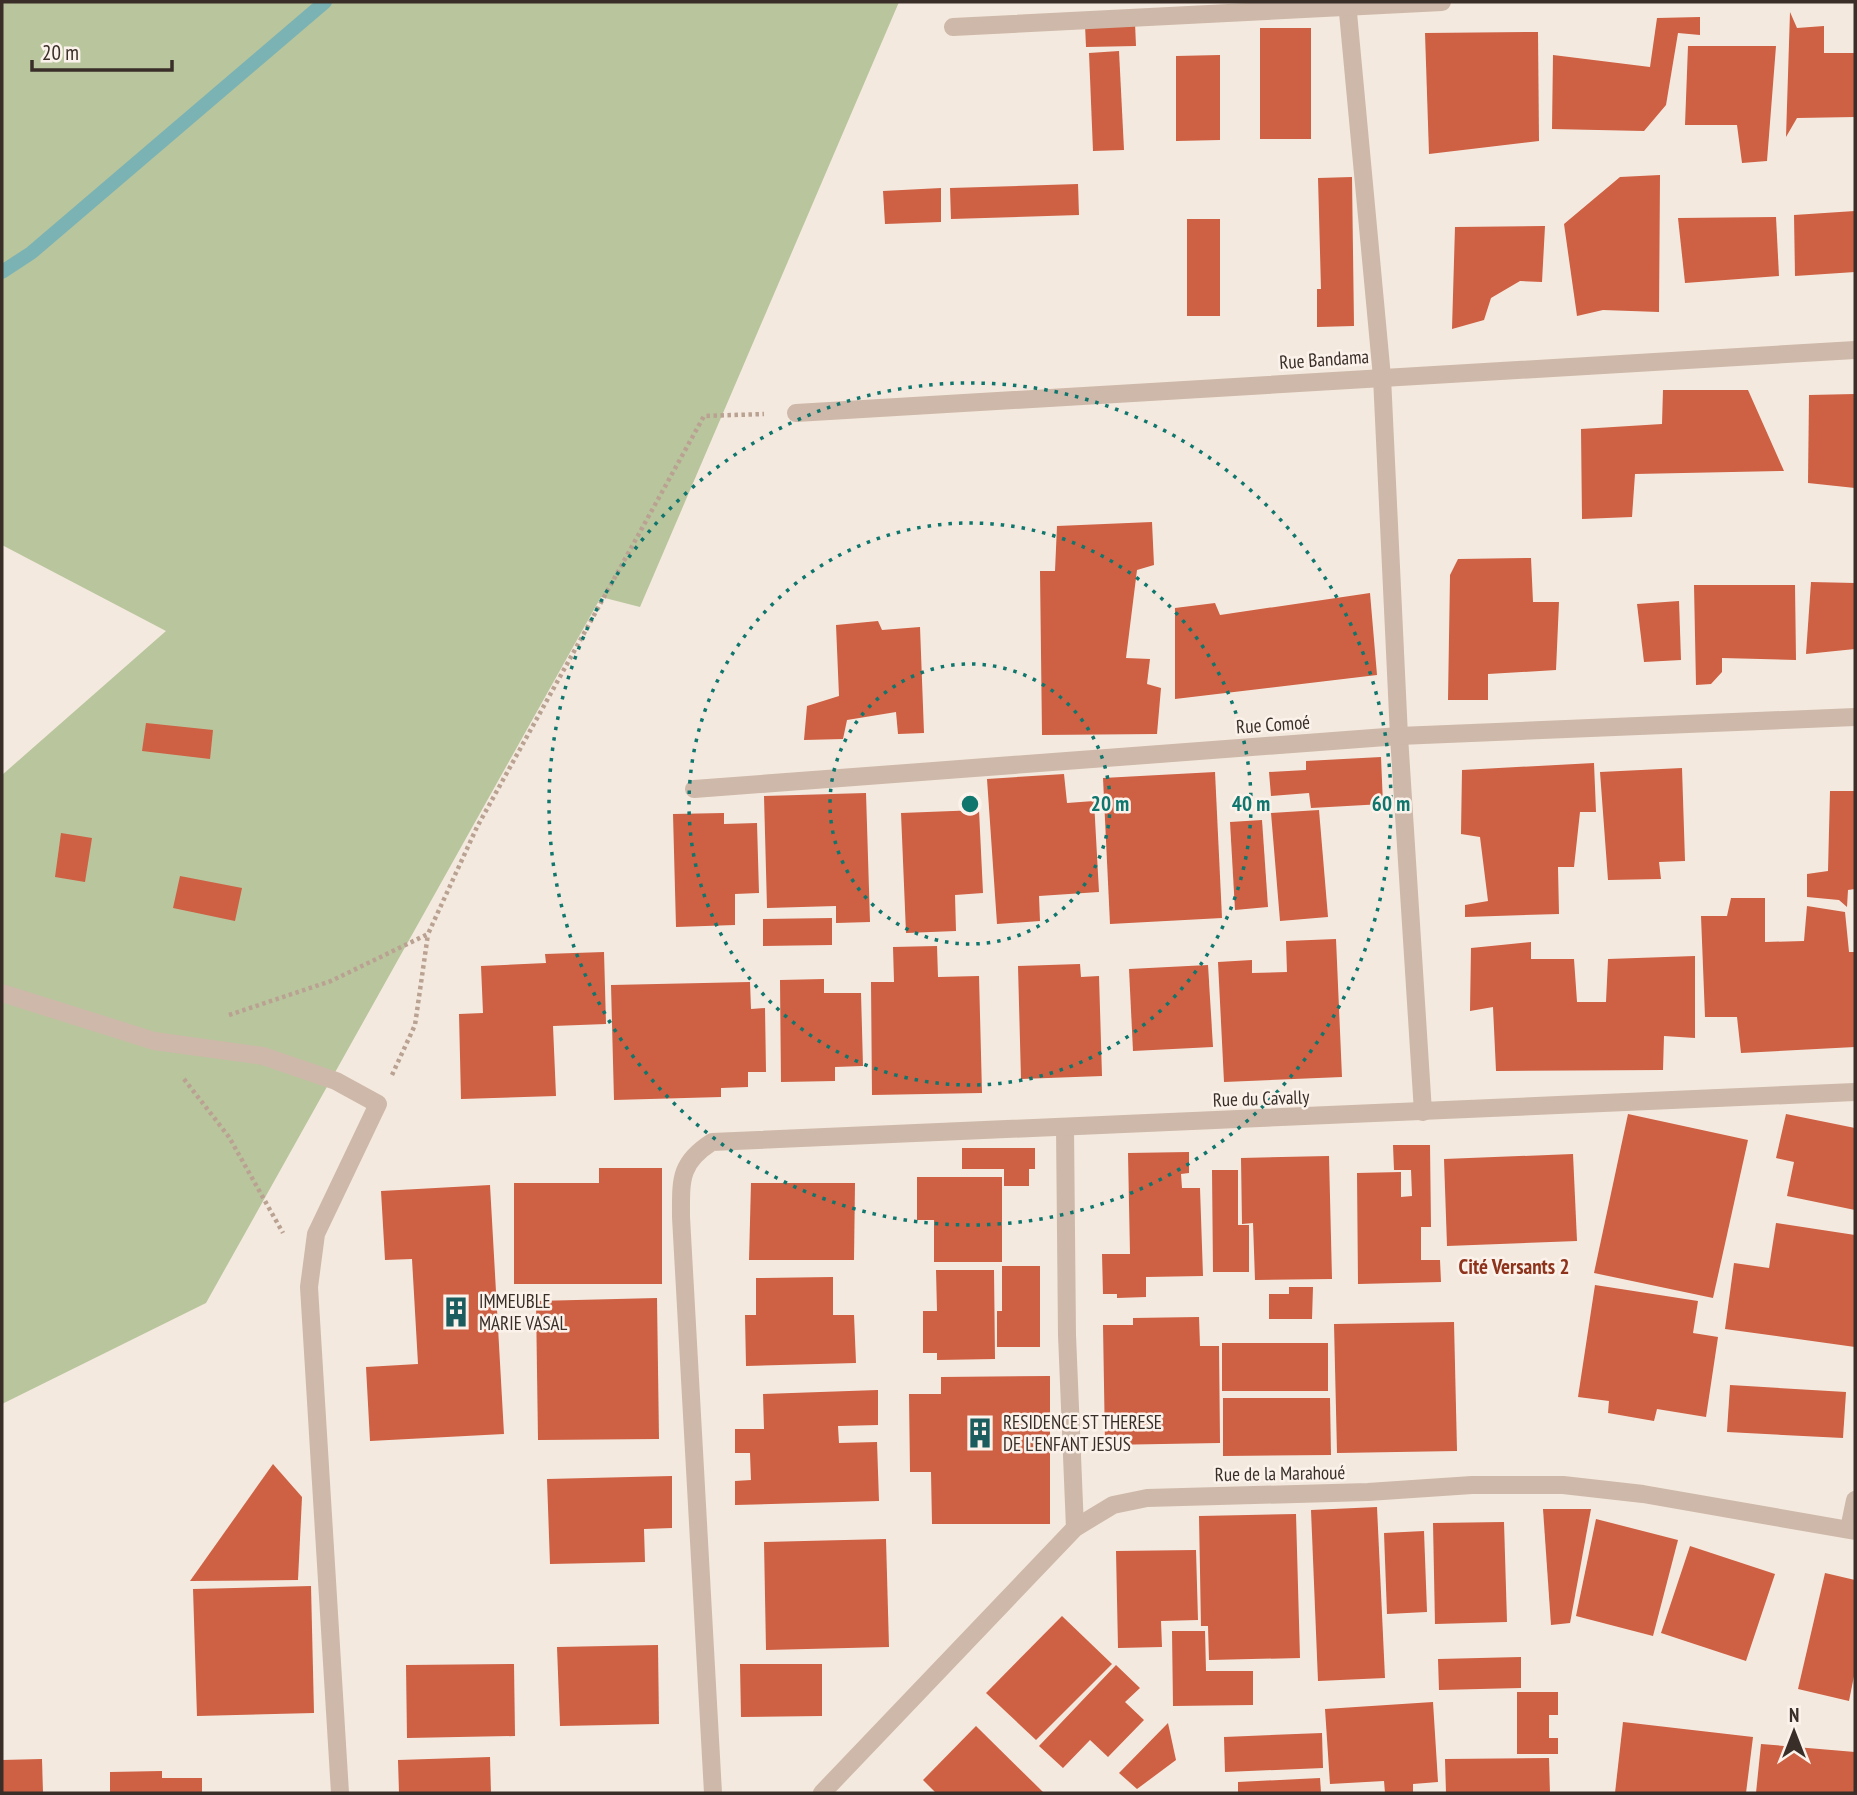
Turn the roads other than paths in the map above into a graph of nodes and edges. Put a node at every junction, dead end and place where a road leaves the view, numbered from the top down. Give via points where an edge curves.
1 (1442, 2) edge
2 (1348, 4) edge
3 (953, 27) dead end
4 (1855, 350) edge
5 (1382, 377) junction
6 (796, 413) road end
7 (1855, 717) edge
8 (1399, 736) junction
9 (694, 789) dead end
10 (2, 993) edge
11 (1855, 1092) edge
12 (1423, 1112) junction
13 (1065, 1127) junction
14 (1855, 1500) edge
15 (1075, 1528) junction
16 (1852, 1530) edge
17 (340, 1793) edge
18 (713, 1793) edge
19 (822, 1793) edge

1 - 2 street
2 - 3 street
2 - 5 street
4 - 5 street, Rue Bandama
5 - 6 street, Rue Bandama
5 - 8 street
7 - 8 street, Rue Comoé
8 - 9 street, Rue Comoé
8 - 12 street
10 - 17 street via 154,1041 263,1056 336,1081 378,1104 316,1234 309,1287
11 - 12 street, Rue du Cavally
12 - 13 street, Rue du Cavally
13 - 15 street
13 - 18 street, Rue du Cavally via 712,1142 693,1154 684,1173 681,1217
14 - 16 street
15 - 16 street, Rue de la Marahoué via 1113,1505 1147,1498 1563,1485
15 - 19 street, Rue de la Marahoué

